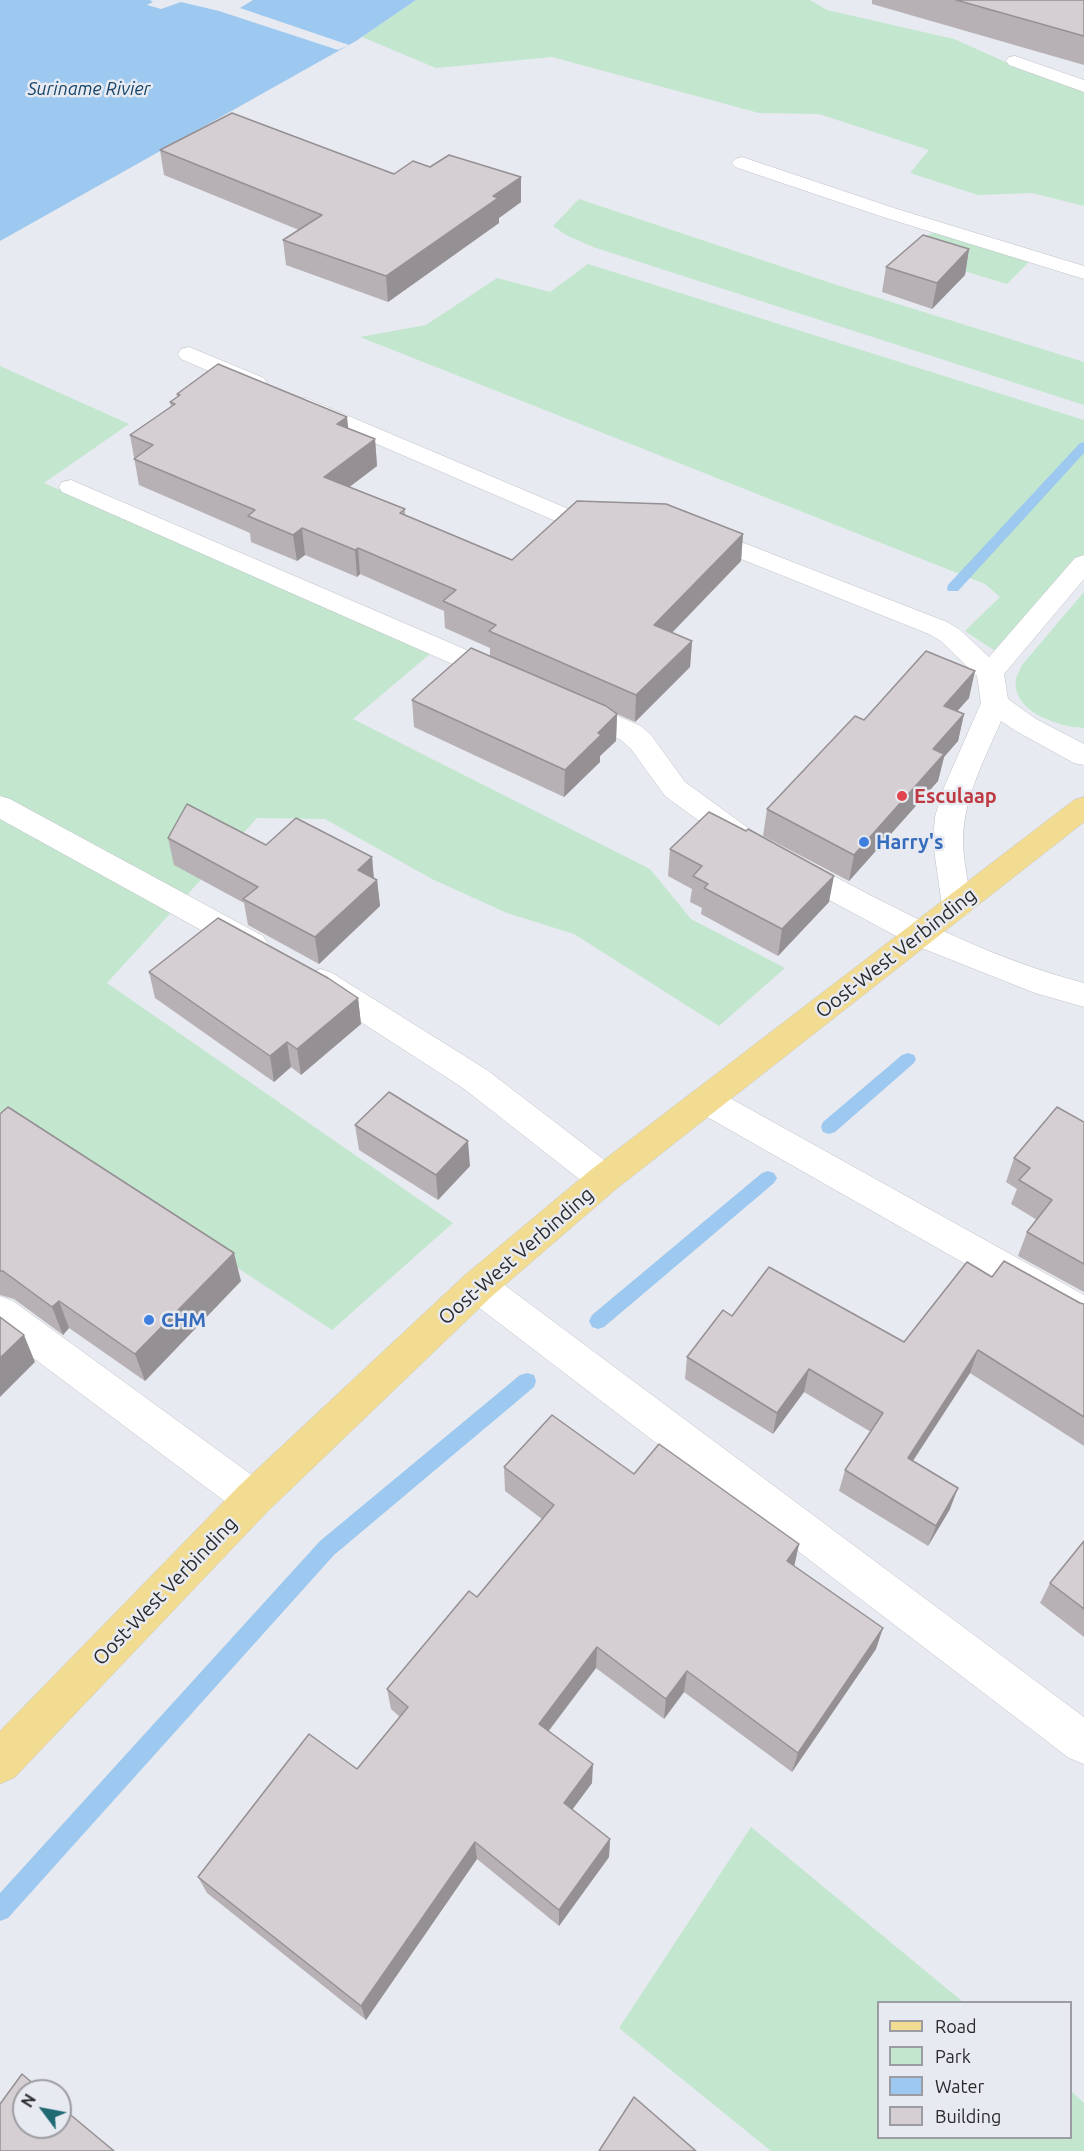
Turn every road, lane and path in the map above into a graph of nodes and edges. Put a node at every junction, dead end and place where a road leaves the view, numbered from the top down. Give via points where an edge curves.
1 (1015, 61) dead end
2 (1084, 86) edge
3 (742, 164) dead end
4 (1084, 273) edge
5 (189, 354) dead end
6 (71, 487) dead end
7 (634, 519) edge
8 (682, 526) edge
9 (1084, 563) edge
10 (990, 673) junction
11 (995, 703) junction
12 (1084, 756) edge
13 (0, 806) edge
14 (1084, 807) edge
15 (957, 906) junction
16 (920, 935) junction
17 (1084, 995) edge
18 (707, 1101) junction
19 (604, 1179) junction
20 (478, 1286) junction
21 (0, 1312) edge
22 (1084, 1312) edge
23 (253, 1499) junction
24 (1084, 1743) edge
25 (0, 1762) edge

1 - 2 street
3 - 4 street
5 - 7 street via 567,517
6 - 16 street via 631,733 675,789 768,854
8 - 10 street via 938,628
9 - 10 street
10 - 11 street
11 - 12 street via 1026,725
11 - 15 street via 956,792 950,817 948,842
13 - 19 street via 344,994 475,1079
14 - 15 main road, Oost-West Verbinding
15 - 16 main road, Oost-West Verbinding
16 - 17 street via 1046,985
16 - 18 main road, Oost-West Verbinding
18 - 19 main road, Oost-West Verbinding
18 - 22 street
19 - 20 main road, Oost-West Verbinding
20 - 23 main road, Oost-West Verbinding
20 - 24 street
21 - 23 street
23 - 25 main road, Oost-West Verbinding

